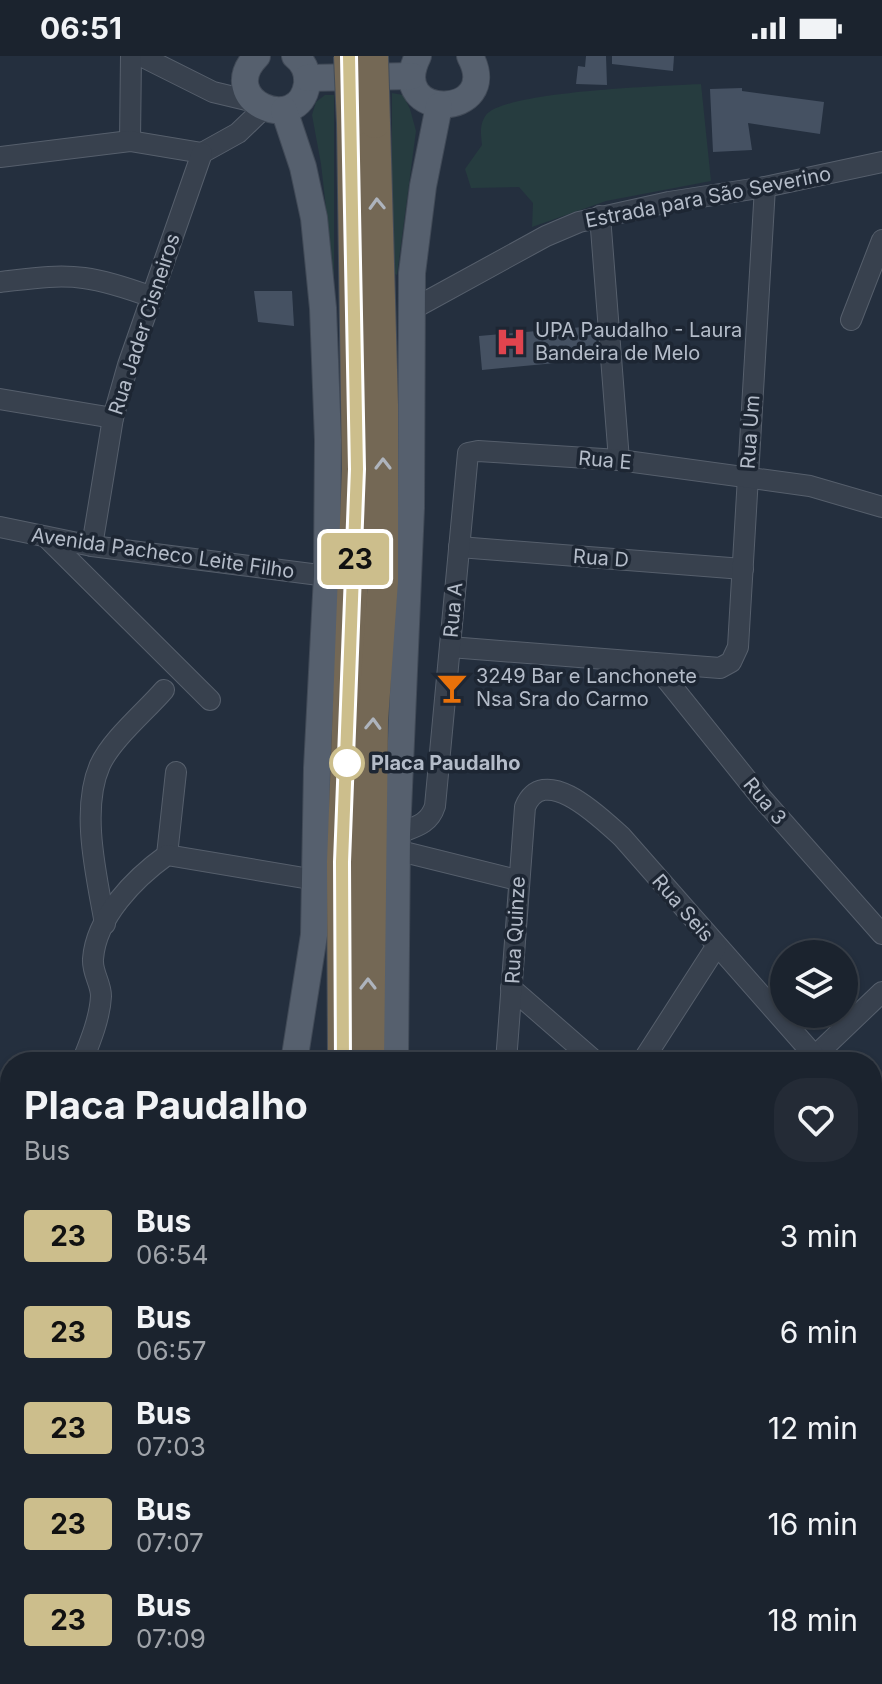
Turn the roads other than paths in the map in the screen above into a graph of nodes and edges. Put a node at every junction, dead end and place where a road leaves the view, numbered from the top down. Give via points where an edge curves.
1 (131, 56) edge
2 (141, 56) edge
3 (257, 56) edge
4 (349, 56) edge
5 (373, 56) edge
6 (470, 56) edge
7 (415, 66) edge
8 (301, 67) edge
9 (268, 106) junction
10 (439, 106) junction
11 (363, 123) junction
12 (130, 141) junction
13 (202, 153) junction
14 (0, 157) edge
15 (882, 162) edge
16 (765, 187) junction
17 (600, 216) junction
18 (882, 240) edge
19 (0, 282) edge
20 (152, 297) junction
21 (411, 310) junction
22 (851, 320) dead end
23 (0, 399) edge
24 (113, 418) junction
25 (465, 459) joint
26 (619, 460) junction
27 (748, 479) junction
28 (882, 507) edge
29 (0, 527) edge
30 (48, 539) junction
31 (92, 546) junction
32 (459, 547) junction
33 (743, 569) junction
34 (327, 576) junction
35 (450, 647) junction
36 (654, 664) junction
37 (164, 690) dead end
38 (210, 700) dead end
39 (176, 772) dead end
40 (528, 798) joint
41 (396, 842) junction
42 (167, 855) junction
43 (316, 880) junction
44 (517, 880) junction
45 (105, 924) junction
46 (882, 934) edge
47 (716, 947) junction
48 (511, 988) junction
49 (882, 992) edge
50 (85, 1052) edge
51 (296, 1052) edge
52 (343, 1052) edge
53 (369, 1052) edge
54 (395, 1052) edge
55 (507, 1052) edge
56 (585, 1052) edge
57 (648, 1052) edge
58 (812, 1052) edge
59 (825, 1052) edge

1 - 12 street
2 - 9 street via 213,92
3 - 9 main road via 246,84
4 - 11 highway, bridge
5 - 11 highway, bridge
6 - 10 main road via 474,87 460,102
7 - 8 main road
7 - 10 main road via 420,96
8 - 9 main road via 301,98
9 - 13 street via 238,133
9 - 34 main road via 310,197 323,308
10 - 21 main road via 418,222
11 - 52 highway via 342,862
53 -> 11 highway via 383,405
12 - 13 street
12 - 14 street
13 - 20 street, Rua Jader Cisneiros
15 - 16 street, Estrada para São Severino
16 - 17 street, Estrada para São Severino
16 - 27 street, Rua Um
17 - 21 street, Estrada para São Severino via 546,236
17 - 26 street
18 - 22 street
19 - 20 street via 82,277
20 - 24 street, Rua Jader Cisneiros
21 - 41 main road via 411,524
23 - 24 street
24 - 31 street, Rua Jader Cisneiros
25 - 26 street, Rua E via 478,451
25 - 32 street, Rua A
26 - 27 street, Rua E
27 - 28 street, Rua E via 824,489
27 - 33 street, Rua Um
29 - 30 street, Avenida Pacheco Leite Filho
30 - 31 street, Avenida Pacheco Leite Filho
30 - 38 street
31 - 34 street, Avenida Pacheco Leite Filho
32 - 33 street, Rua D
32 - 35 street, Rua A
33 - 36 street, Rua Um via 737,653 731,662 720,668
34 - 43 main road
35 - 36 street
35 - 41 street, Rua A via 435,806 425,823
36 - 46 street, Rua 3 via 760,796
37 - 45 street via 110,750 96,777 92,834
39 - 42 street
40 - 44 street, Rua Quinze
40 - 47 street, Rua Seis via 544,790 559,792 588,806 622,837
41 - 44 street
41 - 54 main road
42 - 43 street
42 - 45 street via 130,886
43 - 51 main road via 312,951
44 - 48 street, Rua Quinze
45 - 50 street via 92,962 101,996
47 - 57 street
47 - 58 street, Rua Seis
48 - 55 street, Rua Quinze
48 - 56 street
49 - 59 street

